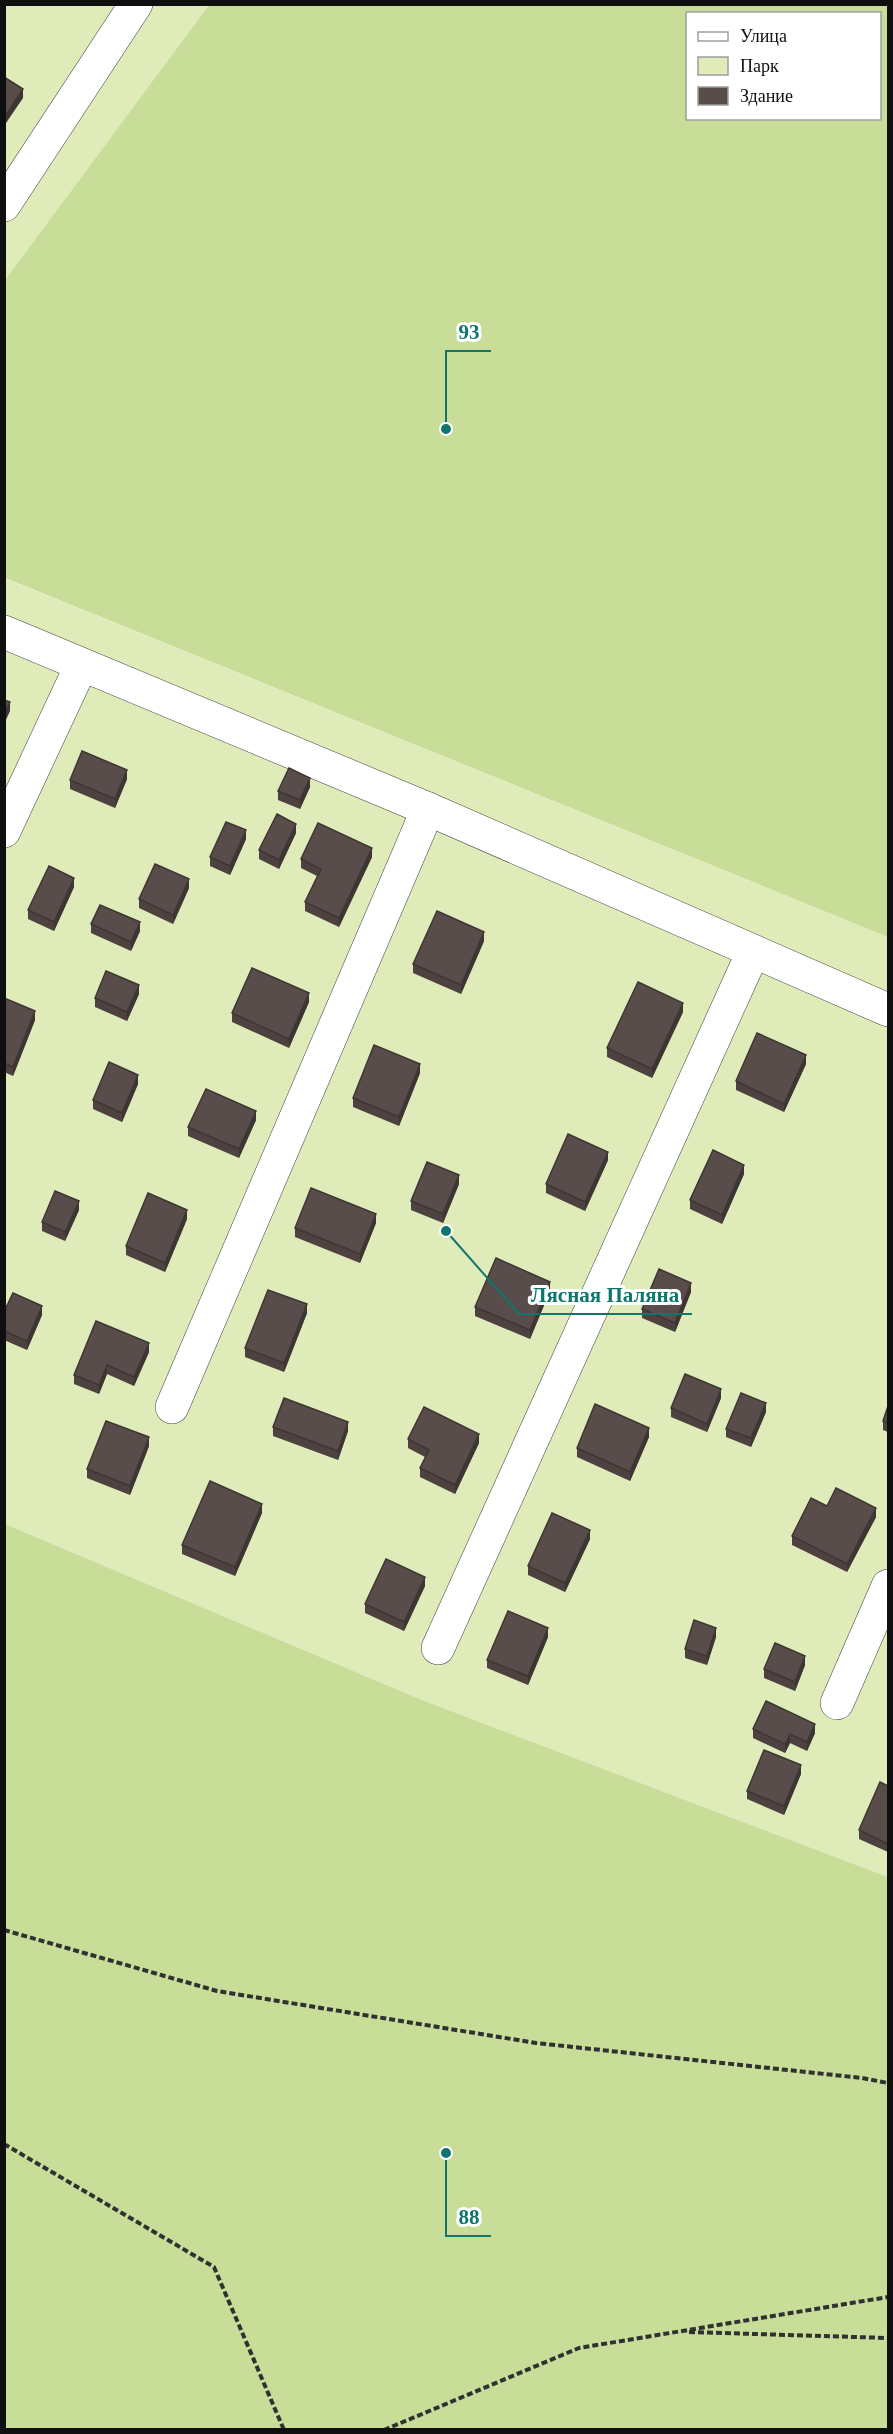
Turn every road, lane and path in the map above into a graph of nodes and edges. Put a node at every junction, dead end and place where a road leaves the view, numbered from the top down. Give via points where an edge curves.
1 (135, 4) edge
2 (4, 205) edge
3 (4, 632) edge
4 (81, 666) junction
5 (428, 810) junction
6 (4, 831) edge
7 (753, 952) junction
8 (888, 1010) edge
9 (172, 1407) dead end
10 (888, 1586) edge
11 (438, 1648) dead end
12 (837, 1703) dead end
13 (4, 1930) edge
14 (888, 2083) edge
15 (4, 2144) edge
16 (888, 2297) edge
17 (679, 2331) junction
18 (888, 2338) edge
19 (284, 2430) edge
20 (384, 2430) edge

1 - 2 street
3 - 4 street
4 - 5 street
4 - 6 street
5 - 7 street
5 - 9 street
7 - 8 street
7 - 11 street
10 - 12 street
13 - 14 path via 217,1991 536,2043
15 - 19 path via 214,2267
16 - 17 path
17 - 18 path
17 - 20 path via 579,2348

